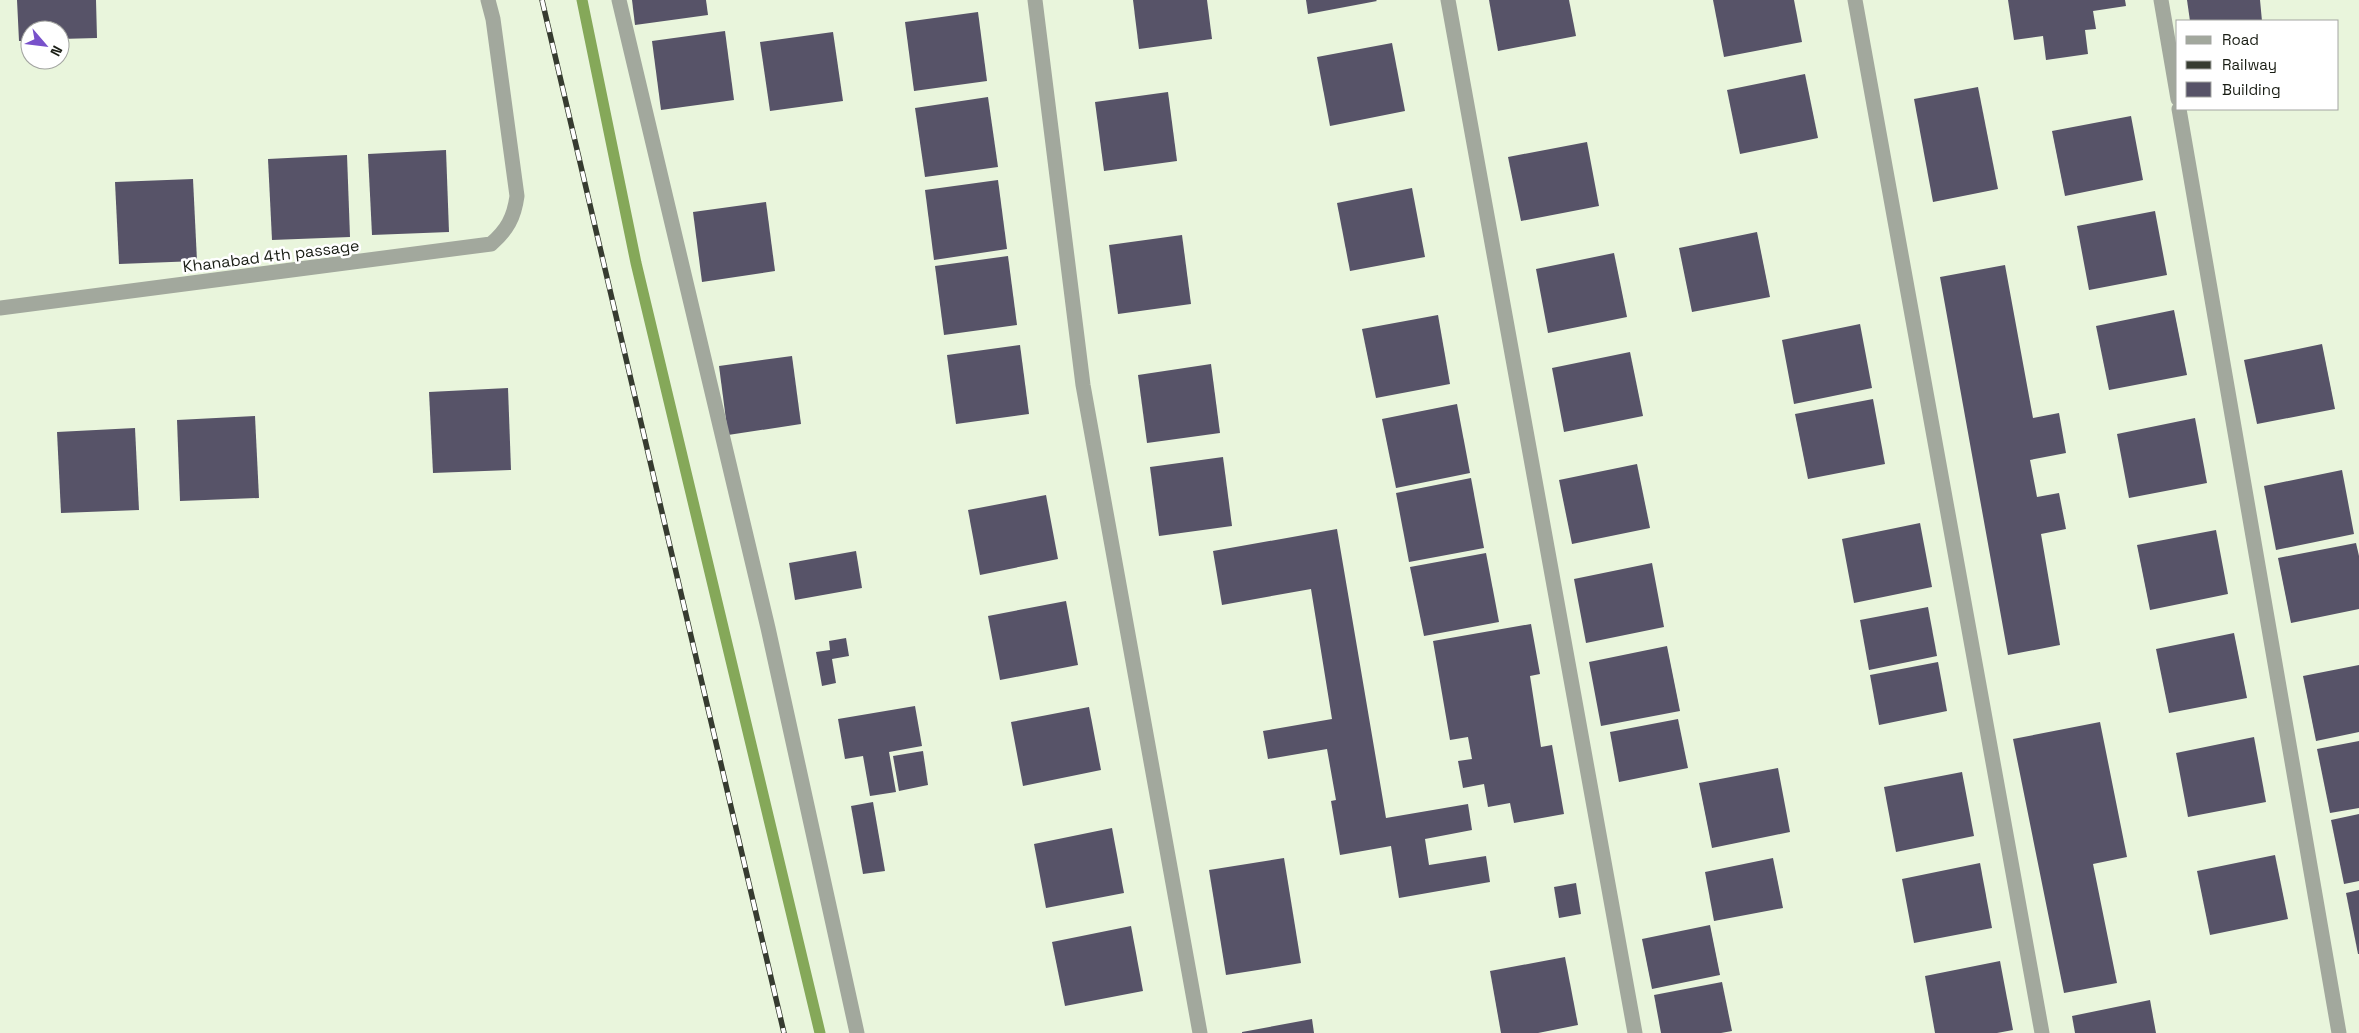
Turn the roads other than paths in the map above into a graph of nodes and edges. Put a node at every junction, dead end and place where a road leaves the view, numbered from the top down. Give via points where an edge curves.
1 (488, 0) edge
2 (619, 0) edge
3 (1035, 0) edge
4 (1448, 0) edge
5 (1855, 0) edge
6 (2161, 0) edge
7 (2176, 88) edge
8 (2179, 110) edge
9 (0, 308) edge
10 (857, 1033) edge
11 (1200, 1033) edge
12 (1635, 1033) edge
13 (2042, 1033) edge
14 (2339, 1033) edge

1 - 9 street, Khanabad 4th passage via 517,196 514,215 505,232 491,244
2 - 10 street via 768,628
3 - 11 street via 1083,385
4 - 12 street
5 - 13 street
6 - 7 street
8 - 14 street

